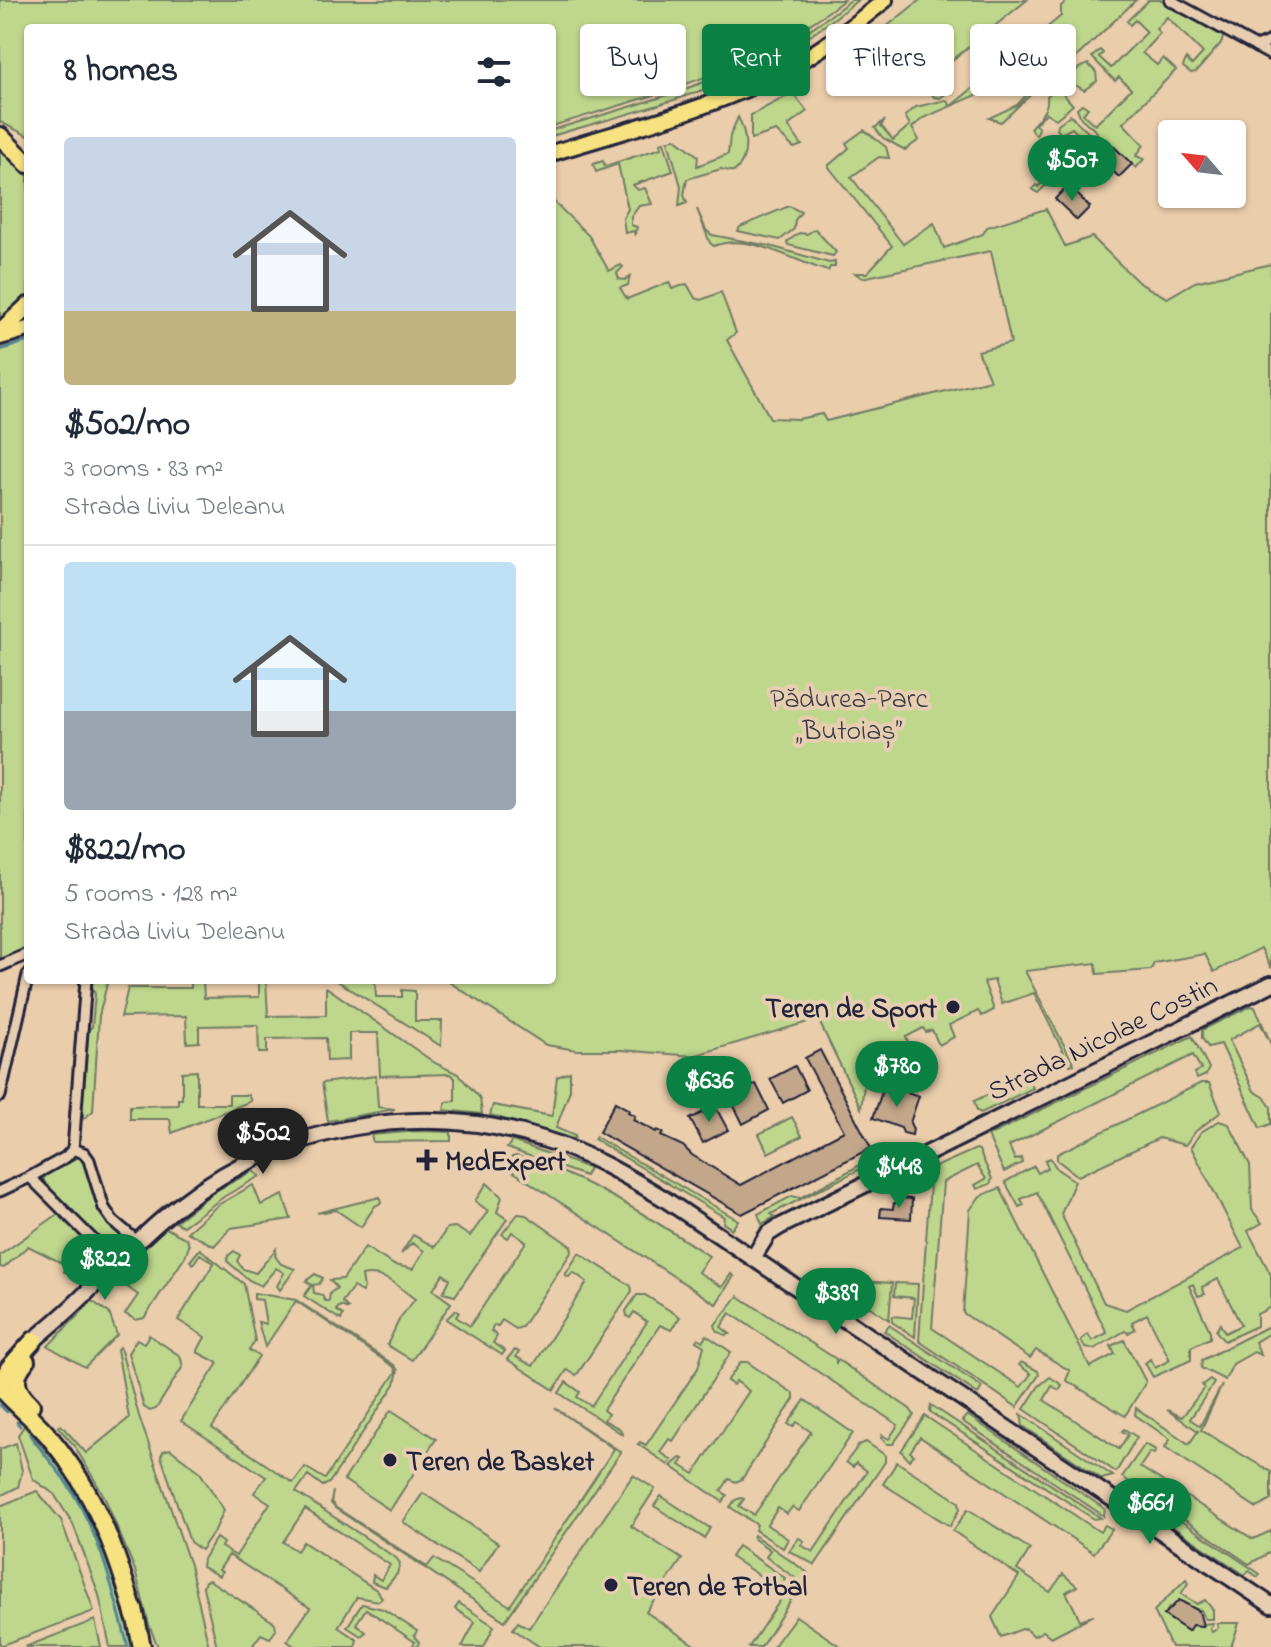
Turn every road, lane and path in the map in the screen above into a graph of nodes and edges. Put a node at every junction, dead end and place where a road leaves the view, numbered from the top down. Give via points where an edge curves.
1 (885, 0) edge
2 (1170, 0) edge
3 (1271, 41) edge
4 (1256, 47) junction
5 (1271, 55) edge
6 (0, 136) edge
7 (24, 147) edge
8 (556, 152) edge
9 (24, 160) edge
10 (24, 310) edge
11 (24, 330) edge
12 (0, 334) edge
13 (24, 956) edge
14 (0, 966) edge
15 (26, 984) edge
16 (86, 984) edge
17 (1271, 984) edge
18 (0, 1096) edge
19 (73, 1149) junction
20 (30, 1177) junction
21 (0, 1191) edge
22 (138, 1242) junction
23 (753, 1258) junction
24 (116, 1263) junction
25 (37, 1345) junction
26 (1, 1381) edge
27 (105, 1515) junction
28 (1271, 1605) edge
29 (135, 1617) junction
30 (142, 1647) edge

1 - 8 main road via 835,39 761,82
2 - 4 street
3 - 4 street
4 - 5 street
6 - 7 main road
6 - 9 highway
10 - 12 highway
11 - 12 main road
13 - 14 street
15 - 18 street
16 - 19 street
17 - 23 main road, Strada Nicolae Costin via 779,1227
19 - 20 street
19 - 22 street via 89,1160 108,1214
20 - 21 street
20 - 24 street
22 - 23 main road via 213,1181 273,1151 349,1128 421,1121 484,1125 558,1144 635,1181
22 - 24 main road
23 - 28 main road
24 - 25 main road
25 - 26 highway
25 - 27 highway via 18,1371 17,1388 62,1438 92,1483
26 - 27 highway via 62,1445
26 - 29 highway via 71,1472 96,1516
27 - 29 highway via 127,1571
29 - 30 highway

